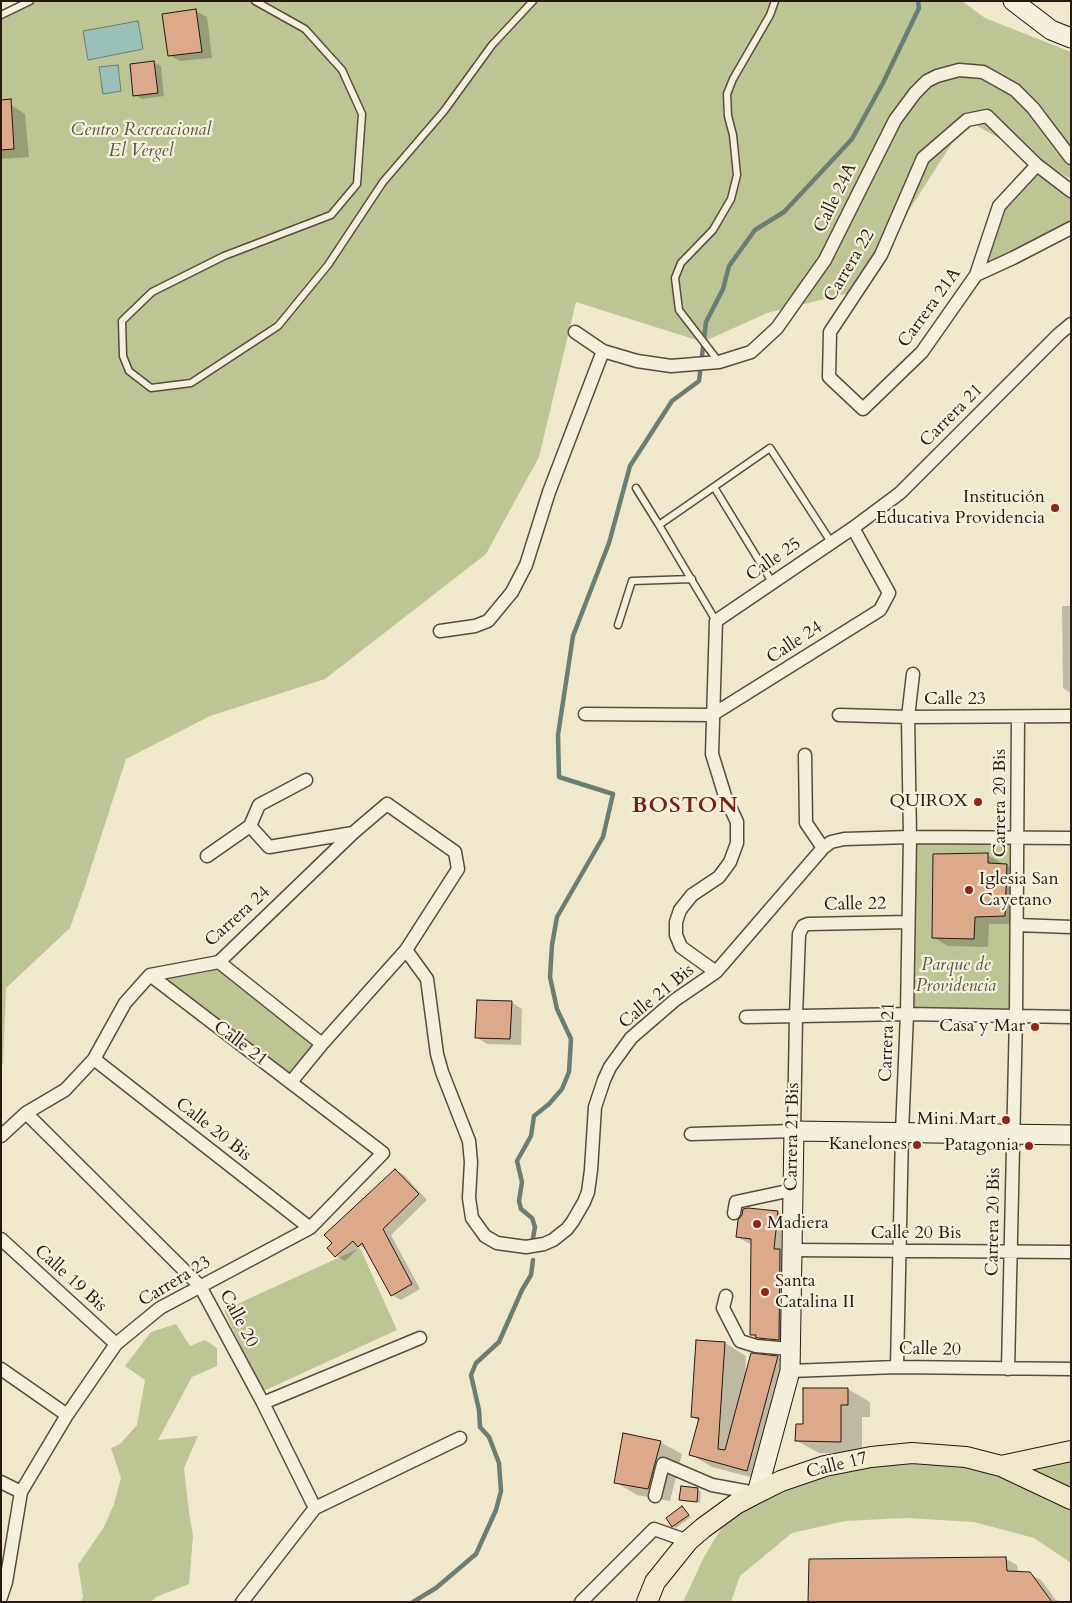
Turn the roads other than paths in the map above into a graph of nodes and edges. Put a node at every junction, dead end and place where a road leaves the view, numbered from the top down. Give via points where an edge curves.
1 (30, 1) edge
2 (256, 1) edge
3 (533, 1) edge
4 (775, 1) edge
5 (1013, 1) edge
6 (1, 16) edge
7 (1071, 38) edge
8 (1071, 158) edge
9 (1037, 165) junction
10 (1071, 191) edge
11 (1071, 228) edge
12 (976, 275) junction
13 (1071, 324) edge
14 (575, 332) dead end
15 (1065, 334) edge
16 (603, 351) junction
17 (719, 362) junction
18 (862, 409) joint
19 (714, 487) junction
20 (636, 488) dead end
21 (659, 524) junction
22 (853, 528) junction
23 (831, 542) junction
24 (692, 579) junction
25 (772, 582) junction
26 (716, 621) junction
27 (618, 624) dead end
28 (440, 631) dead end
29 (913, 674) dead end
30 (585, 714) dead end
31 (712, 715) junction
32 (839, 715) dead end
33 (1071, 716) edge
34 (908, 717) junction
35 (1018, 717) junction
36 (805, 755) dead end
37 (306, 780) dead end
38 (250, 826) junction
39 (353, 833) junction
40 (910, 837) junction
41 (1018, 838) junction
42 (1071, 838) edge
43 (823, 848) junction
44 (207, 856) dead end
45 (908, 922) junction
46 (1017, 925) junction
47 (803, 926) joint
48 (1071, 927) edge
49 (406, 950) junction
50 (219, 962) junction
51 (716, 972) junction
52 (150, 975) junction
53 (907, 1014) junction
54 (1016, 1015) junction
55 (796, 1016) junction
56 (746, 1017) dead end
57 (1071, 1017) edge
58 (322, 1044) junction
59 (94, 1059) junction
60 (290, 1082) junction
61 (26, 1113) junction
62 (794, 1132) junction
63 (902, 1132) junction
64 (691, 1134) dead end
65 (1014, 1134) junction
66 (1071, 1135) edge
67 (1, 1136) edge
68 (792, 1190) junction
69 (734, 1214) dead end
70 (310, 1228) junction
71 (1, 1240) edge
72 (792, 1250) junction
73 (1011, 1251) junction
74 (900, 1252) junction
75 (1071, 1252) edge
76 (200, 1286) junction
77 (726, 1296) dead end
78 (420, 1338) dead end
79 (116, 1344) junction
80 (790, 1348) junction
81 (898, 1367) junction
82 (1, 1369) edge
83 (1008, 1369) junction
84 (1071, 1369) edge
85 (790, 1371) junction
86 (262, 1403) junction
87 (66, 1414) junction
88 (460, 1438) dead end
89 (1071, 1451) edge
90 (1001, 1466) junction
91 (1, 1482) edge
92 (22, 1492) junction
93 (757, 1493) junction
94 (655, 1496) dead end
95 (1071, 1499) edge
96 (315, 1508) junction
97 (688, 1541) junction
98 (4, 1581) edge
99 (1, 1597) edge
100 (242, 1602) edge
101 (582, 1602) edge
102 (647, 1602) edge

1 - 6 lane
2 - 3 lane via 305,29 342,70 362,114 357,184 331,215 224,256 152,292 122,321 122,356 129,371 151,388 191,383 278,326 328,265 383,182 444,111 492,45
4 - 17 lane via 727,94 737,175 731,199 713,230 681,263 675,278 679,310
5 - 7 main road via 1051,30
8 - 17 street, Calle 24A via 1015,90 983,72 960,70 926,81 895,120 825,260 777,328 751,352
9 - 10 street
9 - 12 street, Carrera 21A via 999,206
9 - 18 street, Carrera 22 via 986,116 967,120 923,158 881,255 830,332 829,377
11 - 12 street
12 - 18 street, Carrera 21A via 922,352
13 - 15 street, Carrera 21
14 - 16 street, Calle 24A
15 - 22 street, Carrera 21 via 900,493
16 - 17 street, Calle 24A via 671,366
16 - 28 street via 548,492 526,565 512,592 488,621
19 - 21 lane
19 - 23 lane via 770,448
19 - 25 lane
20 - 21 lane
21 - 24 lane
22 - 23 street, Calle 25
22 - 31 street, Calle 24 via 889,593 880,610
23 - 25 street, Calle 25
24 - 26 lane
24 - 27 lane via 632,582
25 - 26 street, Calle 25
26 - 31 street, Calle 21 Bis
29 - 34 street, Carrera 21
30 - 31 street
31 - 51 street, Calle 21 Bis via 712,754 737,822 737,843 730,862 719,877 692,895 680,910 676,935 681,947
32 - 34 street, Calle 23
33 - 35 street, Calle 23
34 - 35 street, Calle 23
34 - 40 street, Carrera 21
35 - 41 street, Carrera 20 Bis
36 - 43 street via 806,824
37 - 38 street via 259,805
38 - 39 street via 269,847
38 - 44 street
39 - 49 street, Carrera 24 via 387,804 455,852 458,869
39 - 50 street, Carrera 24
40 - 41 street
40 - 43 street via 844,839
40 - 45 street, Carrera 21
41 - 42 street
41 - 46 street, Carrera 20 Bis
43 - 51 street
45 - 47 street, Calle 22
45 - 53 street, Carrera 21
46 - 48 street
46 - 54 street, Carrera 20 Bis
47 - 55 street, Carrera 21 Bis
49 - 51 street, Calle 21 Bis via 426,979 437,1054 469,1141 468,1198 472,1218 485,1236 497,1244 526,1247 553,1240 567,1229 584,1202 591,1170 595,1107 607,1074 623,1047 675,1000
49 - 58 street
50 - 52 street, Carrera 24
50 - 58 street
52 - 59 street via 125,1003
52 - 60 street, Calle 21
53 - 54 street
53 - 55 street
53 - 63 street, Carrera 21
54 - 57 street
54 - 65 street, Carrera 20 Bis
55 - 56 street
55 - 62 street, Carrera 21 Bis
58 - 60 street
59 - 61 street via 65,1090
59 - 70 street, Calle 20 Bis
60 - 70 street, Carrera 23 via 383,1153
61 - 67 street
61 - 76 street, Calle 20
62 - 63 main road
62 - 64 street
62 - 68 main road, Carrera 21 Bis
63 - 65 main road
63 - 74 street, Carrera 21
65 - 66 main road
65 - 73 street, Carrera 20 Bis
68 - 69 street via 736,1202
68 - 72 main road, Carrera 21 Bis
70 - 76 street, Carrera 23
71 - 79 street, Calle 19 Bis
72 - 74 street, Calle 20 Bis
72 - 80 main road, Carrera 21 Bis
73 - 74 street, Calle 20 Bis
73 - 75 street, Calle 20 Bis
73 - 83 street, Carrera 20 Bis
74 - 81 street, Carrera 21
76 - 79 street, Carrera 23 via 160,1308
76 - 86 street, Calle 20
77 - 80 street via 723,1308 740,1341 756,1346
78 - 86 street
79 - 87 street, Carrera 23
80 - 85 main road, Carrera 21 Bis
81 - 83 street, Calle 20
81 - 85 street, Calle 20
82 - 87 street
83 - 84 street, Calle 20
85 - 93 main road, Carrera 21 Bis
86 - 96 street, Calle 20
87 - 92 street, Carrera 23
88 - 96 street
89 - 90 main road
90 - 93 main road, Calle 17 via 966,1457 912,1453 870,1457 825,1466
90 - 95 main road, Calle 17
91 - 92 street
92 - 98 street, Carrera 23
93 - 94 street via 712,1485 663,1464
93 - 97 main road, Calle 17 via 736,1504
96 - 100 street
97 - 101 street via 654,1529
97 - 102 main road, Calle 17 via 655,1582
98 - 99 street, Carrera 23

